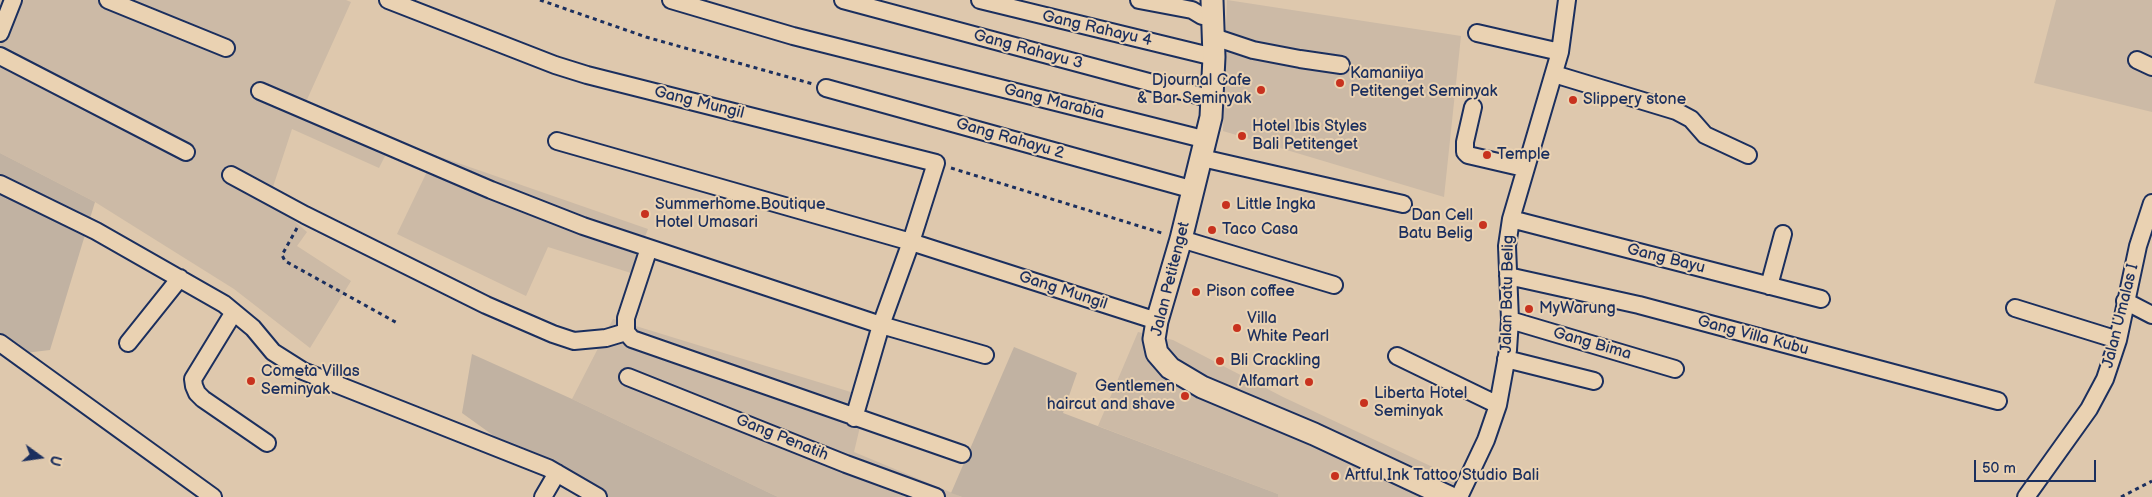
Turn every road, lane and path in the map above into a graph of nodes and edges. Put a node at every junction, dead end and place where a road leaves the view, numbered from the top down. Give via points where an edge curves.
1 (13, 0) edge
2 (108, 0) edge
3 (388, 0) edge
4 (540, 0) edge
5 (671, 0) edge
6 (844, 0) edge
7 (980, 0) edge
8 (1139, 0) edge
9 (1567, 0) edge
10 (1212, 8) edge
11 (1477, 33) dead end
12 (0, 34) edge
13 (1214, 47) junction
14 (226, 48) dead end
15 (1560, 52) junction
16 (0, 56) edge
17 (2137, 60) dead end
18 (1341, 65) dead end
19 (2152, 67) edge
20 (1554, 74) junction
21 (826, 88) joint
22 (260, 91) dead end
23 (1212, 99) junction
24 (1473, 107) dead end
25 (557, 141) dead end
26 (1204, 149) junction
27 (186, 152) dead end
28 (1748, 155) dead end
29 (936, 163) junction
30 (1524, 168) junction
31 (230, 175) dead end
32 (0, 184) edge
33 (1194, 190) junction
34 (2152, 203) edge
35 (1402, 204) dead end
36 (305, 215) junction
37 (1511, 219) junction
38 (1783, 234) dead end
39 (1181, 239) junction
40 (911, 242) junction
41 (649, 248) junction
42 (2145, 248) edge
43 (1508, 276) junction
44 (180, 278) junction
45 (1334, 286) dead end
46 (1769, 286) junction
47 (1821, 299) dead end
48 (2125, 301) junction
49 (2015, 308) dead end
50 (234, 312) junction
51 (2152, 315) edge
52 (1510, 320) junction
53 (1157, 321) junction
54 (399, 324) dead end
55 (881, 325) junction
56 (626, 332) junction
57 (2118, 340) junction
58 (0, 343) edge
59 (128, 343) dead end
60 (986, 355) dead end
61 (1397, 356) dead end
62 (1506, 359) junction
63 (1674, 369) dead end
64 (628, 378) dead end
65 (1594, 381) dead end
66 (1998, 401) dead end
67 (1498, 405) junction
68 (854, 418) junction
69 (267, 443) dead end
70 (962, 454) dead end
71 (557, 473) junction
72 (2152, 481) edge
73 (214, 497) edge
74 (543, 497) edge
75 (598, 497) edge
76 (936, 497) edge
77 (1449, 497) edge
78 (1460, 497) edge
79 (2026, 497) edge
80 (2121, 497) edge

1 - 12 street
2 - 14 street
3 - 29 street, Gang Mungil via 587,75
4 - 21 path via 646,37
5 - 26 street, Gang Marabia
6 - 23 street, Gang Rahayu 3
7 - 13 street, Gang Rahayu 4
8 - 10 street via 1192,10 1202,16
9 - 15 street, Jalan Batu Belig
10 - 13 main road, Jalan Petitenget
11 - 15 street
13 - 18 street, Gang Rahayu 4
13 - 23 main road, Jalan Petitenget
15 - 20 street, Jalan Batu Belig
16 - 27 street
17 - 19 street
20 - 28 street via 1676,111 1705,134
20 - 30 street, Jalan Batu Belig
21 - 33 street, Gang Rahayu 2
22 - 41 street via 490,190
23 - 26 main road, Jalan Petitenget
24 - 30 street via 1465,152
25 - 40 street, Gang Mungil
26 - 33 main road, Jalan Petitenget
26 - 35 street, Gang Marabia
29 - 39 path
29 - 40 street
30 - 37 street, Jalan Batu Belig
31 - 36 street
32 - 44 street
33 - 39 main road, Jalan Petitenget
34 - 42 street, Jalan Umalas I
36 - 54 path via 284,248 284,261
36 - 56 street via 486,305 553,334 574,341 606,338
37 - 43 street, Jalan Batu Belig via 1507,246
37 - 46 street, Gang Bayu
38 - 46 street
39 - 45 street
39 - 53 main road, Jalan Petitenget
40 - 53 street, Gang Mungil
40 - 55 street
41 - 55 street
41 - 56 street via 626,318
42 - 48 street, Jalan Umalas I
43 - 52 street, Jalan Batu Belig
43 - 66 street, Gang Villa Kubu via 1639,305
44 - 50 street
44 - 59 street
46 - 47 street, Gang Bayu
48 - 51 street
48 - 57 street, Jalan Umalas I
49 - 57 street
50 - 69 street via 193,379 194,386 203,398
50 - 71 street via 274,352 303,371
52 - 62 street, Jalan Batu Belig
52 - 63 street, Gang Bima
53 - 77 main road, Jalan Petitenget via 1154,339 1157,353 1170,368 1202,387 1314,434
55 - 60 street
55 - 68 street
56 - 68 street via 632,339
57 - 79 street, Jalan Umalas I via 2105,378 2089,409
58 - 73 street
61 - 67 street
62 - 65 street
62 - 67 street, Jalan Batu Belig
64 - 76 street, Gang Penatih
67 - 78 street, Jalan Batu Belig
68 - 70 street
71 - 74 street
71 - 75 street
72 - 80 path

